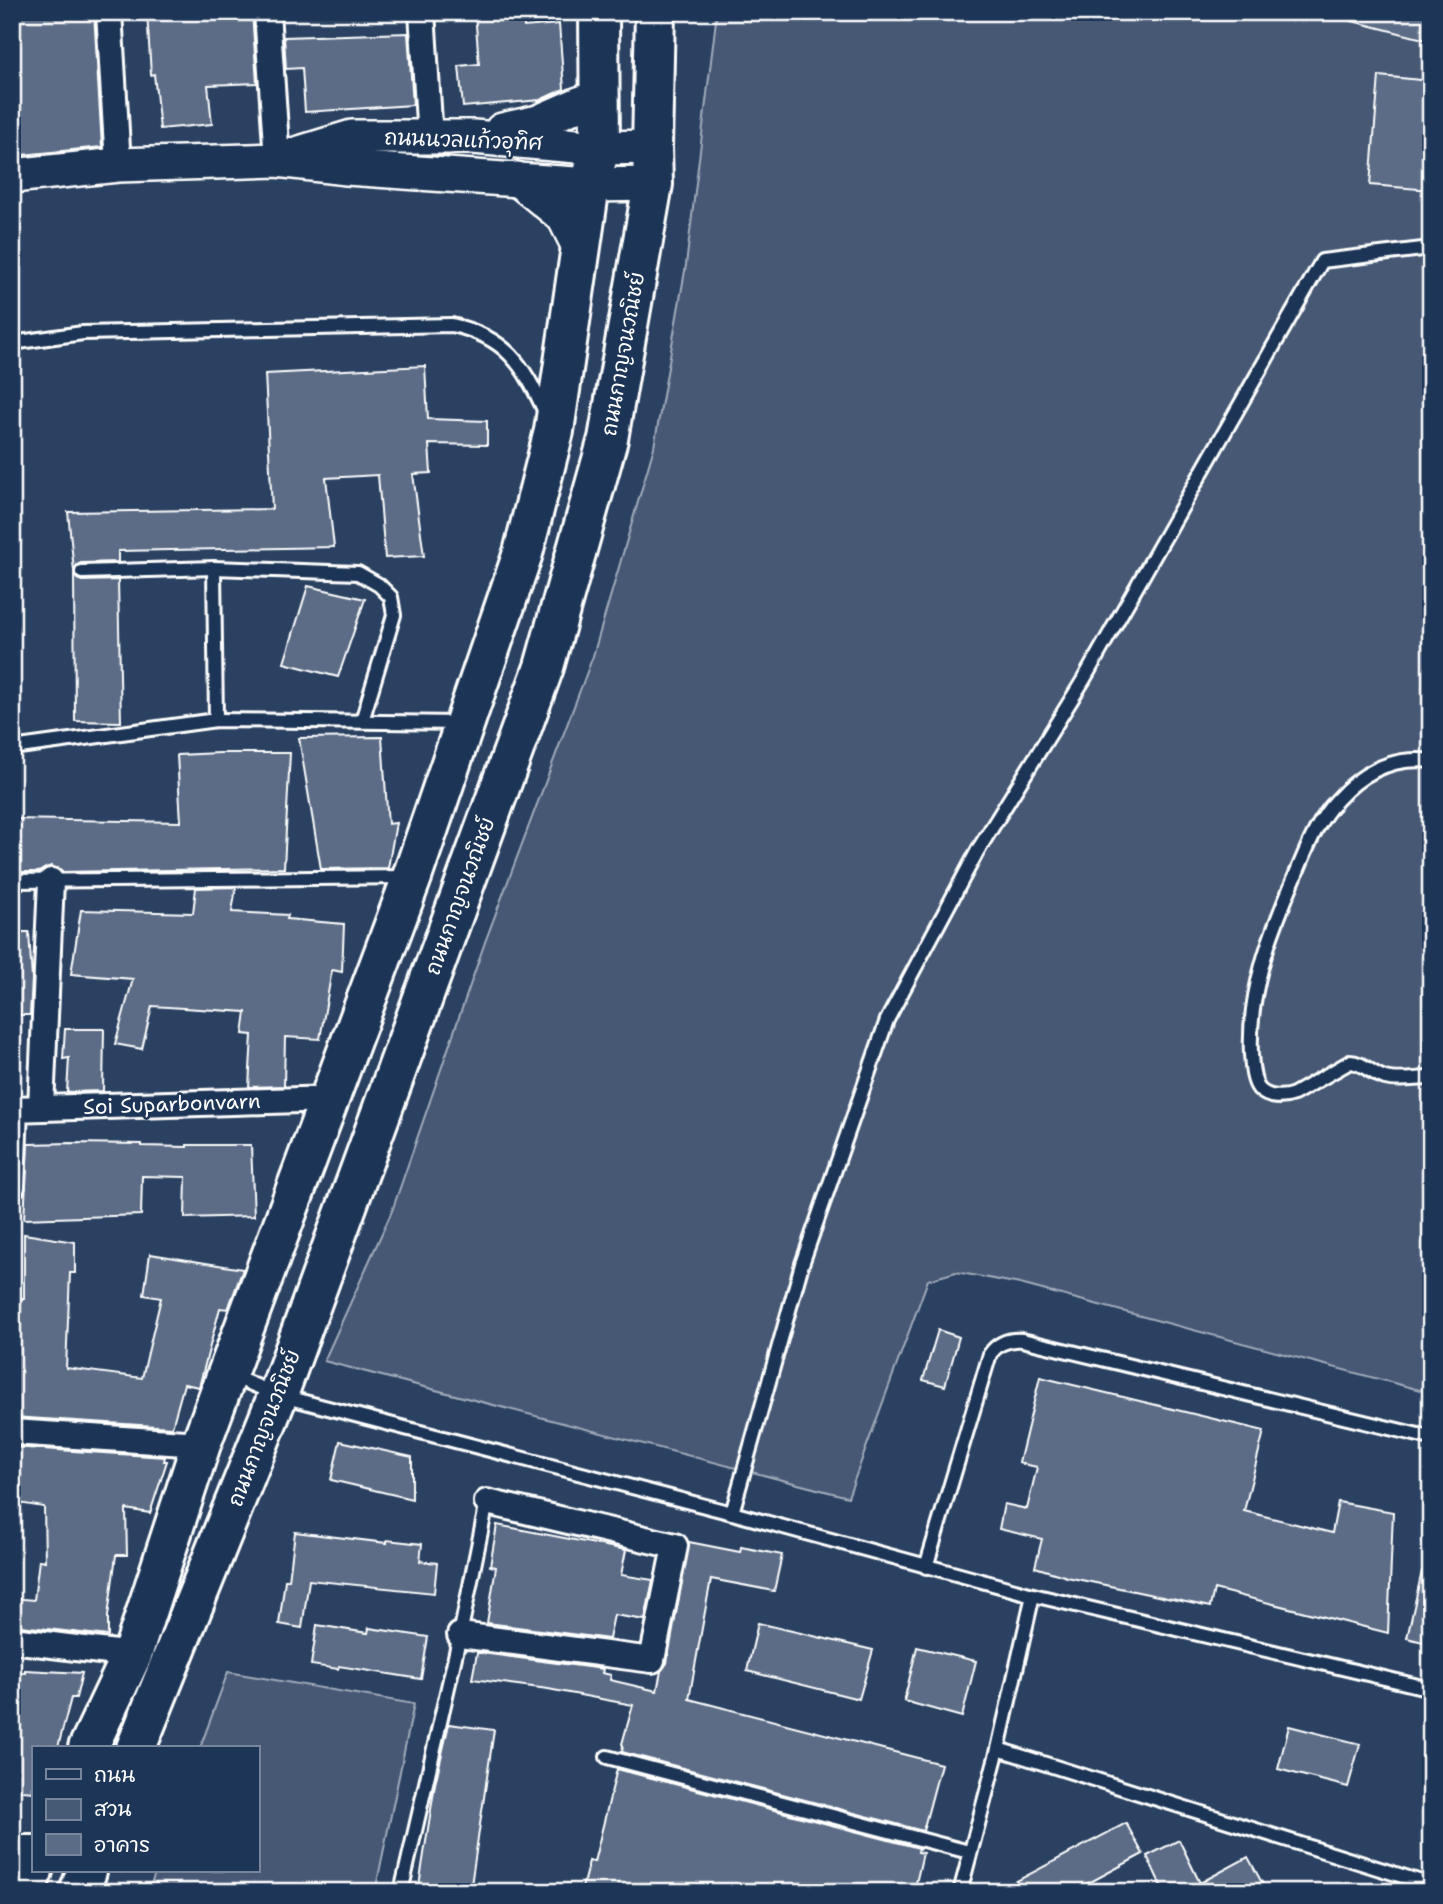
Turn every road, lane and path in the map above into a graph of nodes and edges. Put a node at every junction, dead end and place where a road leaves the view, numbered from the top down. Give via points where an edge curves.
1 (109, 12) edge
2 (267, 12) edge
3 (422, 12) edge
4 (599, 12) edge
5 (655, 12) edge
6 (600, 97) junction
7 (473, 137) junction
8 (430, 138) junction
9 (600, 148) junction
10 (277, 160) junction
11 (118, 165) junction
12 (653, 166) junction
13 (12, 176) edge
14 (517, 179) junction
15 (590, 186) junction
16 (1431, 248) edge
17 (581, 251) junction
18 (12, 343) edge
19 (554, 431) junction
20 (214, 568) junction
21 (82, 572) dead end
22 (216, 720) junction
23 (362, 721) junction
24 (465, 723) junction
25 (12, 748) edge
26 (1431, 761) edge
27 (412, 877) junction
28 (12, 881) edge
29 (51, 881) junction
30 (1431, 1078) edge
31 (331, 1099) junction
32 (41, 1107) junction
33 (13, 1109) edge
34 (12, 1186) edge
35 (228, 1374) junction
36 (278, 1395) junction
37 (12, 1432) edge
38 (1431, 1438) edge
39 (201, 1444) junction
40 (487, 1502) joint
41 (732, 1513) junction
42 (926, 1567) junction
43 (1033, 1595) junction
44 (460, 1635) junction
45 (12, 1640) edge
46 (132, 1655) junction
47 (1431, 1689) edge
48 (89, 1746) edge
49 (137, 1746) edge
50 (998, 1749) junction
51 (607, 1757) dead end
52 (12, 1847) edge
53 (32, 1848) edge
54 (969, 1852) junction
55 (33, 1872) edge
56 (87, 1872) edge
57 (1431, 1885) edge
58 (25, 1892) edge
59 (79, 1892) edge
60 (401, 1892) edge
61 (960, 1892) edge

1 - 11 street
2 - 10 street
3 - 8 street
4 - 6 main road
5 - 12 main road, ถนนกาญจนวณิชย์
6 - 7 street via 538,122
6 - 9 main road
7 - 8 street, ถนนนวลแก้วอุทิศ
7 - 9 street, ถนนนวลแก้วอุทิศ
8 - 10 street, ถนนนวลแก้วอุทิศ via 352,137
9 - 12 street, ถนนนวลแก้วอุทิศ
9 - 15 main road
10 - 11 street, ถนนนวลแก้วอุทิศ
10 - 14 street, ถนนนวลแก้วอุทิศ
11 - 13 street, ถนนนวลแก้วอุทิศ
12 - 15 street, ถนนนวลแก้วอุทิศ
12 - 36 main road, ถนนกาญจนวณิชย์ via 608,439 544,667
14 - 15 street, ถนนนวลแก้วอุทิศ
14 - 17 street via 564,217
15 - 17 main road
16 - 41 lane via 1322,261 1084,679 978,850 887,1020 802,1264
17 - 19 main road
18 - 19 lane via 83,333 452,325 498,343 516,360 530,378
19 - 24 main road via 523,553
20 - 21 lane
20 - 22 lane
20 - 23 lane via 358,573 391,597 394,615
22 - 23 lane
22 - 25 lane
23 - 24 lane
24 - 27 main road
26 - 30 lane via 1402,761 1367,773 1319,824 1259,972 1250,1030 1256,1083 1271,1096 1294,1094 1350,1062 1392,1079
27 - 29 lane
27 - 31 main road
28 - 29 lane
29 - 32 street
31 - 32 street, Soi Suparbonvarn
31 - 35 main road
32 - 33 street, Soi Suparbonvarn
33 - 34 street
35 - 36 lane
35 - 39 main road
36 - 41 lane
36 - 49 main road, ถนนกาญจนวณิชย์
37 - 39 street
38 - 42 lane via 1009,1340 990,1354
39 - 46 main road
40 - 44 lane
40 - 44 street via 675,1546 652,1660
41 - 42 lane
42 - 43 lane
43 - 47 lane
43 - 50 lane
44 - 60 lane
45 - 46 street
46 - 48 main road
50 - 54 lane
50 - 57 lane
51 - 54 lane
52 - 53 street
54 - 61 lane
55 - 58 main road
56 - 59 main road

